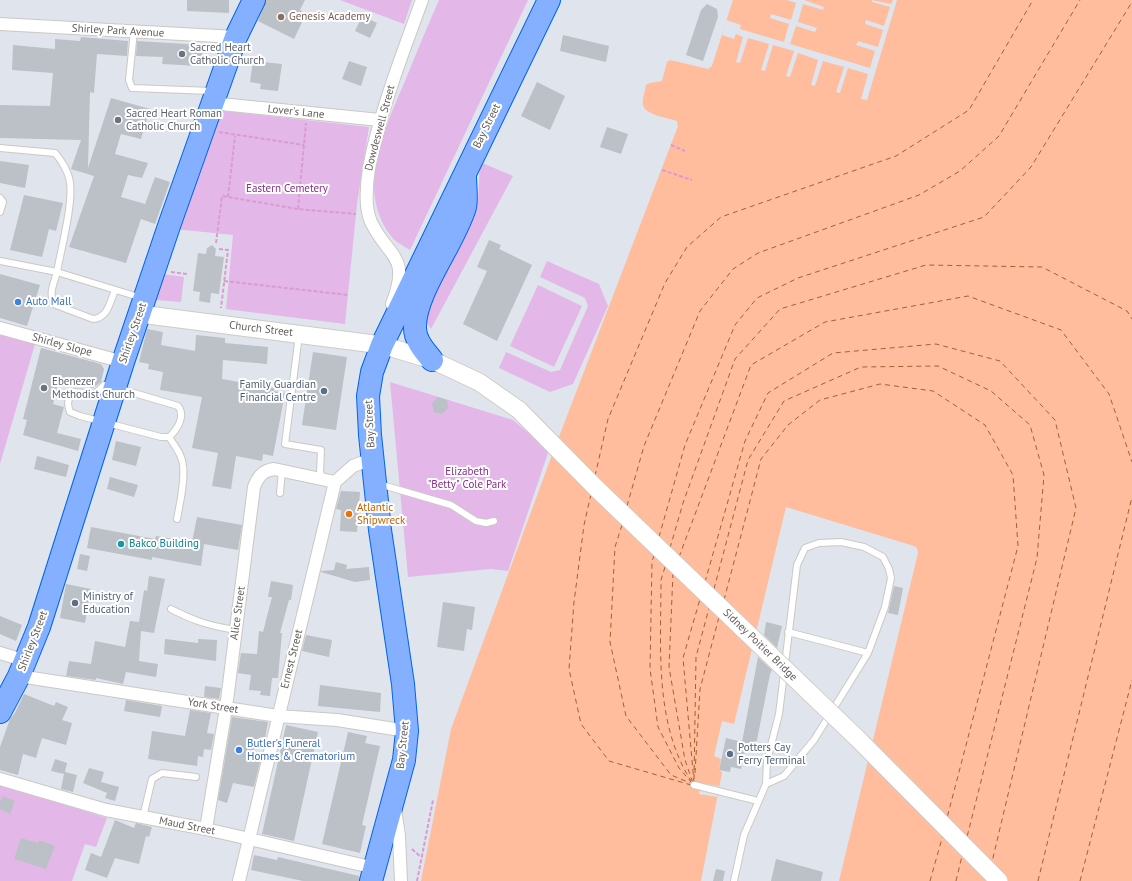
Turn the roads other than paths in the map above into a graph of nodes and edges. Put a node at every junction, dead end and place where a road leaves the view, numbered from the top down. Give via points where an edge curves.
1 (254, 0) edge
2 (422, 0) edge
3 (549, 0) edge
4 (0, 24) edge
5 (134, 31) junction
6 (236, 37) junction
7 (214, 97) junction
8 (380, 120) junction
9 (0, 148) edge
10 (465, 169) junction
11 (0, 198) edge
12 (0, 212) edge
13 (0, 261) edge
14 (57, 272) junction
15 (115, 290) junction
16 (143, 307) junction
17 (0, 328) edge
18 (300, 334) junction
19 (378, 344) junction
20 (432, 360) junction
21 (123, 362) junction
22 (116, 387) junction
23 (105, 422) junction
24 (169, 437) junction
25 (372, 459) junction
26 (282, 470) junction
27 (329, 481) junction
28 (375, 483) junction
29 (280, 493) dead end
30 (177, 519) dead end
31 (494, 521) dead end
32 (171, 609) dead end
33 (236, 630) junction
34 (788, 632) junction
35 (0, 653) edge
36 (868, 653) junction
37 (22, 668) junction
38 (226, 708) junction
39 (0, 712) edge
40 (278, 716) junction
41 (407, 731) junction
42 (196, 777) dead end
43 (0, 779) edge
44 (766, 784) junction
45 (694, 785) dead end
46 (394, 798) junction
47 (758, 800) junction
48 (143, 817) junction
49 (206, 829) junction
50 (249, 839) junction
51 (373, 874) edge
52 (239, 881) edge
53 (401, 881) edge
54 (734, 881) edge
55 (999, 881) edge

1 - 6 highway, Shirley Street
2 - 8 street, Dowdeswell Street
3 - 10 highway, Bay Street
4 - 5 street, Shirley Park Avenue
5 - 6 street, Shirley Park Avenue
5 - 7 lane via 130,80 132,88
6 - 7 highway, Shirley Street
7 - 8 street, Lover's Lane
7 - 16 highway, Shirley Street
8 - 19 street, Dowdeswell Street via 367,175 367,205 371,222 397,259 400,274 396,294 377,333
9 - 14 lane via 54,154 64,167 70,182 70,200
10 - 19 highway, Bay Street
10 - 20 highway via 465,206 453,236 424,292 416,316 417,340
11 - 12 lane via 3,202
13 - 14 lane
14 - 15 lane
14 - 15 lane via 52,301 56,305 93,319 104,316
15 - 16 lane
16 - 18 main road, Church Street
16 - 21 highway, Shirley Street
17 - 21 street, Shirley Slope
18 - 19 main road, Church Street
18 - 27 lane via 285,444 321,450 320,472
19 - 20 main road, Church Street
19 - 25 highway, Bay Street via 368,396
20 - 55 main road, Sidney Poitier Bridge, bridge via 479,382 519,410 612,504 858,739
21 - 22 highway, Shirley Street
22 - 23 highway, Shirley Street
22 - 23 lane via 107,385 95,394 74,392 69,397 70,412
22 - 24 lane via 178,406 181,416 178,428
23 - 24 lane
23 - 37 highway, Shirley Street via 42,620
24 - 30 lane via 183,464
25 - 27 street via 353,466
25 - 28 highway, Bay Street
26 - 27 street, Alice Street
26 - 29 lane
26 - 33 street, Alice Street via 265,470 258,477 254,487
27 - 40 street, Ernest Street
28 - 31 lane via 451,505 476,521
28 - 41 highway, Bay Street via 403,684
32 - 33 lane via 196,622
33 - 38 street, Alice Street
34 - 36 lane
34 - 36 lane via 797,565 805,548 819,543 841,542 864,547 883,558 891,578 885,607
34 - 44 lane via 779,714 767,761
35 - 37 street, York Street
36 - 44 lane via 814,740 784,776
37 - 38 street, York Street
37 - 39 highway, Shirley Street
38 - 40 street, York Street
38 - 49 street, Alice Street
40 - 41 street, York Street via 337,720
40 - 50 street, Ernest Street
41 - 46 highway, Bay Street via 404,760
42 - 48 lane via 162,773 152,779
43 - 48 street, Maud Street via 106,810
44 - 47 lane
45 - 47 lane
46 - 51 highway, Bay Street
46 - 53 street
47 - 54 lane via 744,835
48 - 49 street, Maud Street
49 - 50 street, Maud Street
50 - 51 street, Maud Street
50 - 52 street, Ernest Street

